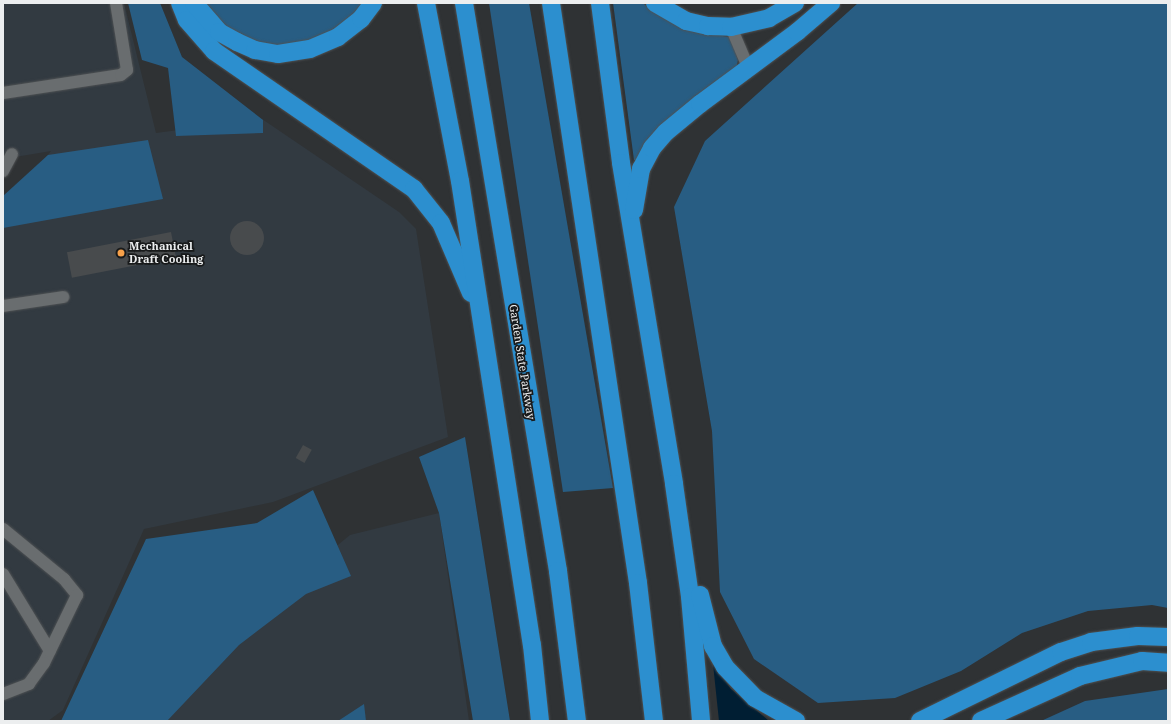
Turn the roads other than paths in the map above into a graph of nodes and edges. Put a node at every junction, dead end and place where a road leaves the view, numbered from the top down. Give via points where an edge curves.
1 (116, 3) edge
2 (180, 3) edge
3 (194, 3) edge
4 (373, 3) edge
5 (426, 3) edge
6 (464, 3) edge
7 (550, 3) edge
8 (600, 3) edge
9 (655, 3) edge
10 (795, 3) edge
11 (831, 3) edge
12 (731, 27) junction
13 (748, 67) junction
14 (3, 93) edge
15 (12, 154) dead end
16 (3, 171) edge
17 (632, 231) junction
18 (63, 297) dead end
19 (3, 306) edge
20 (482, 322) junction
21 (674, 484) junction
22 (3, 529) edge
23 (3, 574) edge
24 (1168, 637) edge
25 (50, 651) junction
26 (1168, 663) edge
27 (3, 694) edge
28 (540, 721) edge
29 (577, 721) edge
30 (654, 721) edge
31 (701, 721) edge
32 (796, 721) edge
33 (920, 721) edge
34 (981, 721) edge

1 - 14 street via 126,70 121,76
2 - 20 highway via 187,20 199,37 214,51 414,189 435,214 447,235
3 - 4 highway via 219,32 254,50 278,54 310,49 338,37 361,19
5 - 20 highway via 459,174
6 - 29 highway, Garden State Parkway via 558,571
7 - 30 highway via 636,568
8 - 17 highway
9 - 12 highway via 686,21 708,26
10 - 12 highway via 769,18
11 - 13 highway via 797,32
12 - 13 street
13 - 17 highway via 681,119 652,148 642,169 635,195
15 - 16 street
17 - 21 highway
18 - 19 street
20 - 28 highway via 532,645
21 - 31 highway via 690,597
21 - 32 highway via 713,646 725,667 750,693
22 - 25 street via 64,579 77,595
23 - 25 street
24 - 33 highway via 1138,636 1091,642 1061,652
25 - 27 street via 29,684
26 - 34 highway via 1142,661 1080,676

